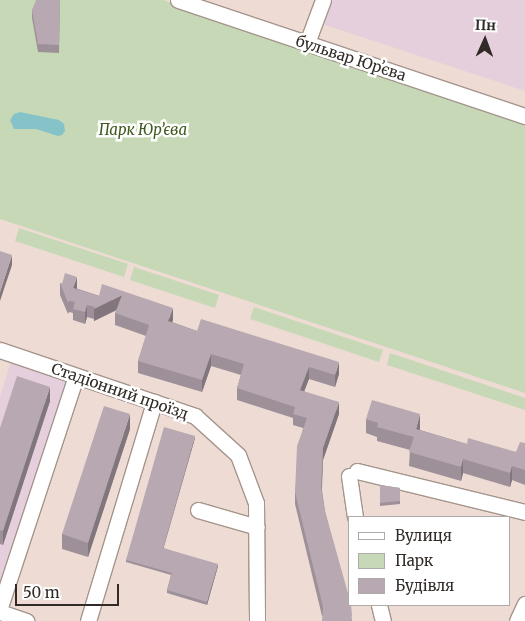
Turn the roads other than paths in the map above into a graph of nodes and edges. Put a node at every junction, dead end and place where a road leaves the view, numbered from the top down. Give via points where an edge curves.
1 (323, 0) edge
2 (184, 1) edge
3 (306, 43) junction
4 (525, 116) edge
5 (0, 350) edge
6 (76, 376) junction
7 (154, 402) junction
8 (198, 510) dead end
9 (525, 512) edge
10 (355, 516) edge
11 (256, 527) junction
12 (525, 604) edge
13 (379, 606) edge
14 (0, 608) edge
15 (0, 612) edge
16 (20, 620) edge
17 (88, 621) edge
18 (257, 621) edge
19 (383, 621) edge
20 (518, 621) edge

1 - 3 street
2 - 3 street, бульвар Юрʼєва
3 - 4 street, бульвар Юрʼєва
5 - 6 street, Стадіонний проїзд
6 - 7 street, Стадіонний проїзд
6 - 14 street
7 - 11 street, Стадіонний проїзд via 195,416 238,455 256,503
7 - 17 street
8 - 11 street
9 - 10 street via 353,474
11 - 18 street, Стадіонний проїзд
12 - 20 street
13 - 19 street
15 - 16 street

